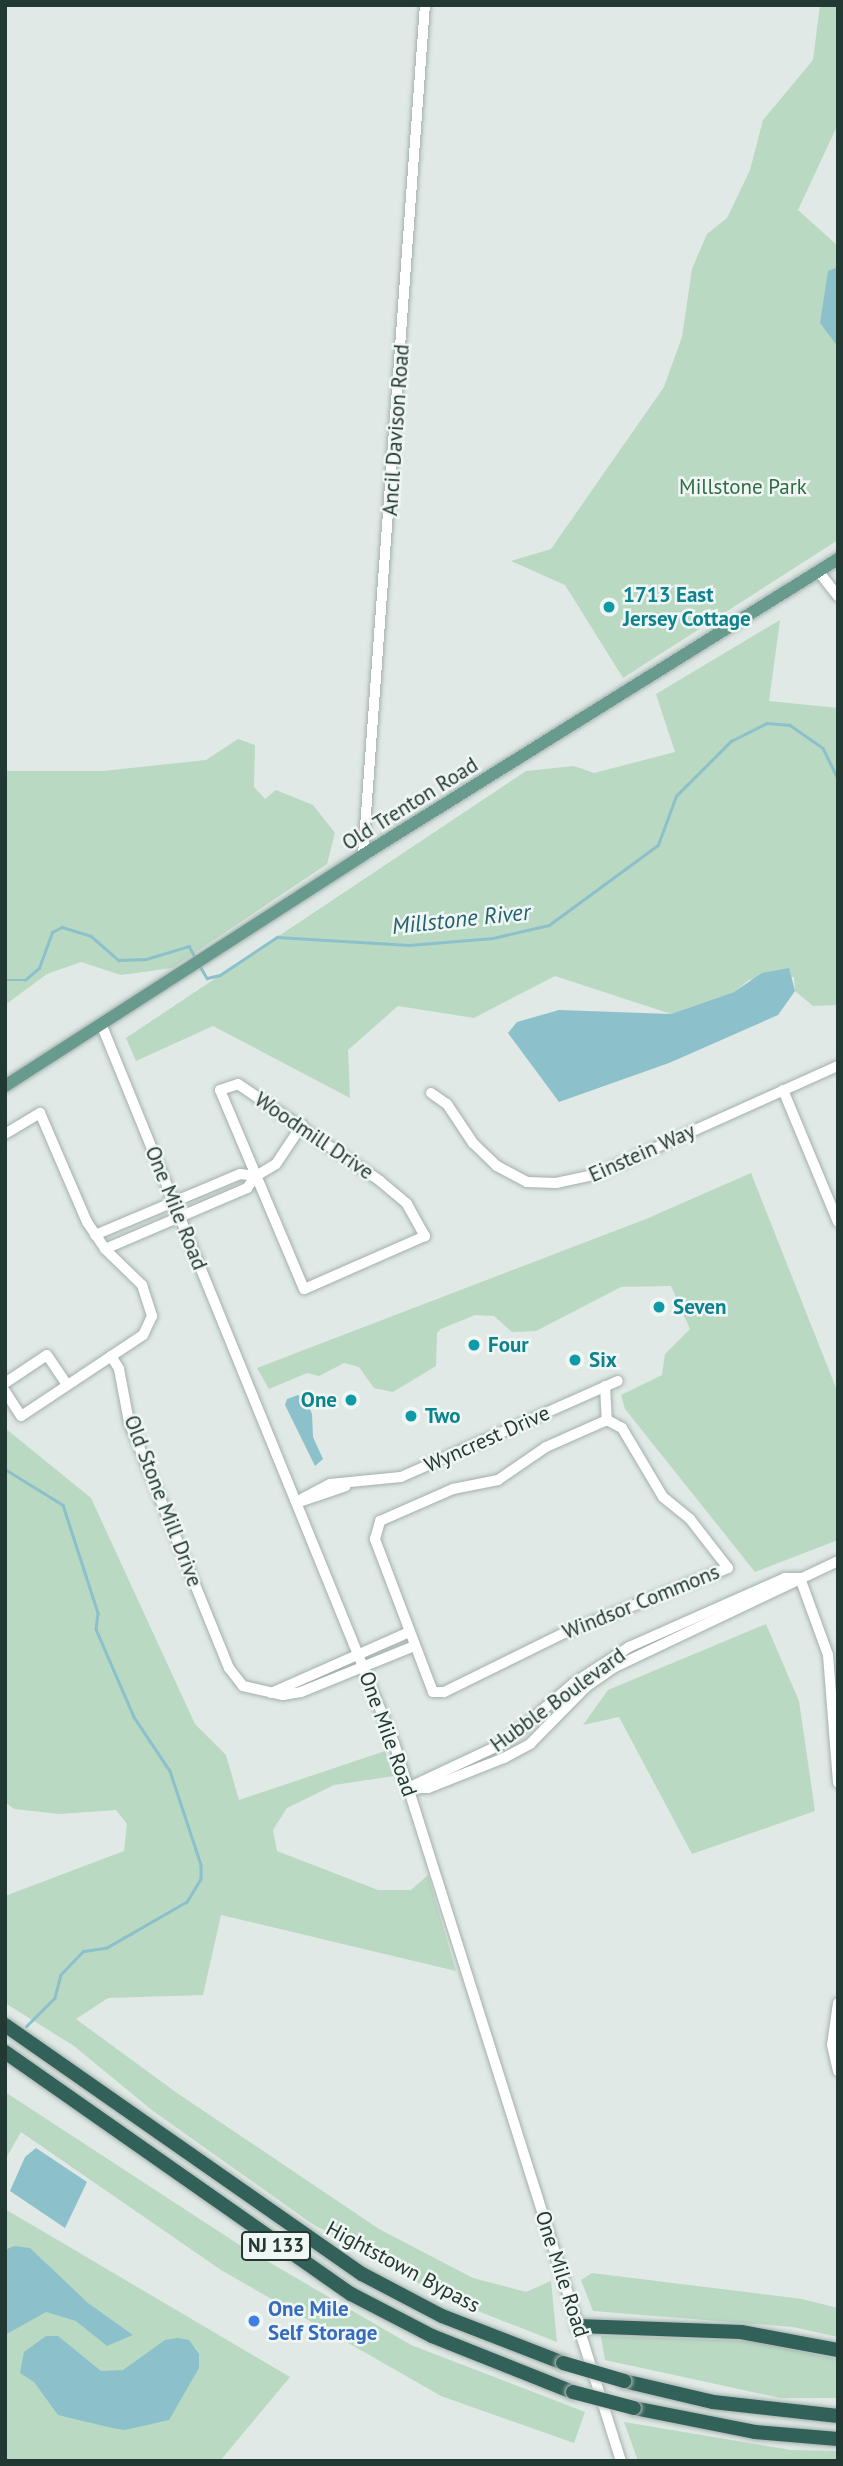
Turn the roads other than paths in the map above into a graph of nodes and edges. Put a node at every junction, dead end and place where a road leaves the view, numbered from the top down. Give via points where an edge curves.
1 (425, 5) edge
2 (838, 559) edge
3 (818, 572) junction
4 (838, 596) edge
5 (363, 855) junction
6 (102, 1026) junction
7 (838, 1066) edge
8 (5, 1086) edge
9 (783, 1090) junction
10 (430, 1093) dead end
11 (302, 1125) junction
12 (5, 1134) edge
13 (256, 1176) junction
14 (173, 1202) junction
15 (180, 1218) junction
16 (838, 1222) edge
17 (95, 1235) junction
18 (105, 1249) junction
19 (111, 1356) junction
20 (618, 1381) dead end
21 (5, 1383) edge
22 (67, 1385) junction
23 (605, 1387) junction
24 (5, 1391) edge
25 (607, 1420) junction
26 (296, 1502) junction
27 (838, 1561) edge
28 (800, 1577) junction
29 (407, 1633) junction
30 (412, 1647) junction
31 (358, 1653) junction
32 (364, 1667) junction
33 (271, 1693) junction
34 (838, 1783) edge
35 (409, 1787) junction
36 (838, 2003) edge
37 (5, 2025) edge
38 (5, 2052) edge
39 (838, 2071) edge
40 (578, 2326) junction
41 (838, 2350) edge
42 (838, 2416) edge
43 (838, 2439) edge
44 (621, 2461) edge

1 - 5 street, Ancil Davison Road
2 - 3 main road, Old Trenton Road
3 - 4 street
3 - 5 main road, Old Trenton Road
5 - 6 main road, Old Trenton Road
6 - 8 main road, Old Trenton Road
6 - 14 street, One Mile Road
7 - 9 street, Einstein Way
9 - 10 street, Einstein Way via 589,1177 545,1184 527,1182 497,1166 447,1104
9 - 16 street
11 - 13 street via 276,1164
11 - 13 street, Woodmill Drive via 239,1084 220,1090
11 - 13 street, Woodmill Drive via 407,1204 425,1236 304,1289
12 - 17 street via 40,1113
13 - 14 street via 240,1174
13 - 15 street via 247,1188
14 - 15 street, One Mile Road
14 - 17 street
15 - 18 street
15 - 26 street, One Mile Road
17 - 18 street
18 - 19 street via 142,1285 152,1308 149,1328
19 - 22 street
19 - 33 street, Old Stone Mill Drive via 119,1369 129,1422 229,1668 243,1686
20 - 23 street, Wyncrest Drive
21 - 22 street via 47,1355
22 - 24 street via 21,1416
23 - 25 street
23 - 26 street, Wyncrest Drive via 401,1477 352,1483
25 - 29 street, Windsor Commons via 546,1447 498,1480 453,1489 380,1521 374,1539
25 - 30 street, Windsor Commons via 622,1428 663,1497 690,1519 728,1568 564,1633 444,1692 428,1688
26 - 31 street, One Mile Road
27 - 28 street, Hubble Boulevard
28 - 34 street via 828,1655
28 - 35 street, Hubble Boulevard via 785,1578 629,1647 582,1676 504,1743
28 - 35 street, Hubble Boulevard via 789,1588 615,1667 564,1708 530,1744 504,1758 428,1788
29 - 30 street, Windsor Commons
29 - 31 street
30 - 32 street
31 - 32 street, One Mile Road
31 - 33 street
32 - 33 street, Old Stone Mill Drive via 301,1692
32 - 35 street, One Mile Road
35 - 40 street, One Mile Road
36 - 39 street via 832,2045
37 - 42 highway, Hightstown Bypass / NJ 133, bridge via 362,2274 442,2316 563,2363 624,2381 735,2406
38 - 43 highway, NJ 133, bridge via 351,2294 445,2342 573,2392 634,2408 755,2432
40 - 41 highway via 741,2332
40 - 44 street, One Mile Road

